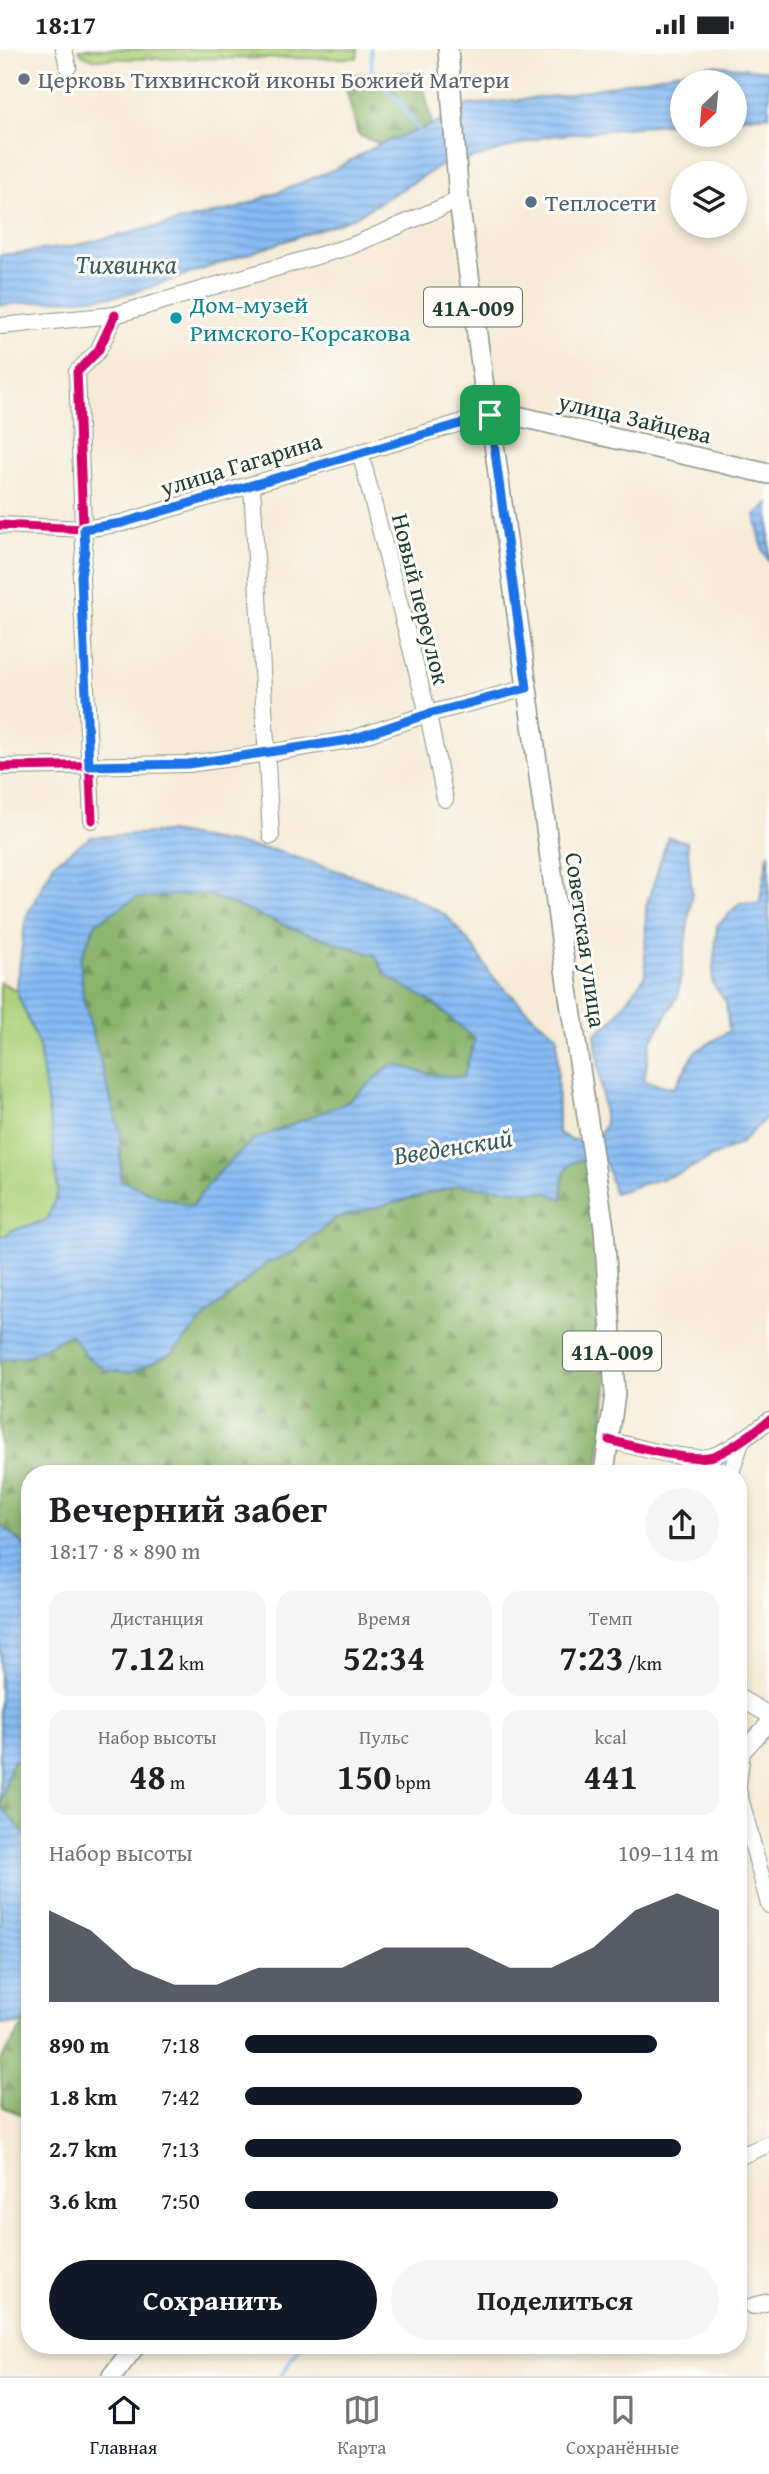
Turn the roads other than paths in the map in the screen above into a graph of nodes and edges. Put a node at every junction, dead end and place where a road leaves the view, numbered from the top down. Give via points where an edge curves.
1 (64, 49) edge
2 (448, 49) edge
3 (68, 67) dead end
4 (459, 200) junction
5 (115, 315) junction
6 (0, 326) edge
7 (490, 415) junction
8 (360, 453) junction
9 (769, 474) edge
10 (252, 485) junction
11 (0, 525) edge
12 (84, 529) junction
13 (527, 688) junction
14 (428, 714) junction
15 (268, 753) junction
16 (89, 766) junction
17 (0, 767) edge
18 (445, 799) dead end
19 (92, 820) dead end
20 (271, 836) dead end
21 (769, 1420) edge
22 (742, 1439) junction
23 (610, 1440) junction
24 (605, 1465) edge
25 (734, 1465) edge
26 (747, 1702) edge
27 (769, 1715) edge
28 (769, 1723) edge
29 (747, 1747) edge
30 (747, 1821) edge
31 (769, 1905) edge
32 (769, 2144) edge
33 (747, 2153) edge
34 (769, 2302) edge
35 (753, 2306) dead end
36 (129, 2354) edge
37 (113, 2376) edge

1 - 3 street
2 - 4 main road, 41А-009
4 - 5 street via 351,246
4 - 7 main road, 41А-009
5 - 6 street
5 - 12 street via 98,351 77,372
7 - 8 street, улица Гагарина
7 - 9 main road, улица Зайцева via 517,416
7 - 13 main road, Советская улица / 41А-009
8 - 10 street, улица Гагарина
8 - 14 street, Новый переулок
10 - 12 street, улица Гагарина via 122,523
10 - 15 street
11 - 12 street, улица Гагарина
12 - 16 street via 81,576
13 - 14 street
13 - 23 main road, Советская улица / 41А-009 via 604,1228 615,1394
14 - 15 street via 349,740
14 - 18 street, Новый переулок
15 - 16 street via 188,764
15 - 20 street
16 - 17 street
16 - 19 street
21 - 22 street
22 - 23 street via 711,1457 666,1455
22 - 25 street
23 - 24 main road, Советская улица / 41А-009
26 - 27 street
28 - 29 street
30 - 31 street
32 - 33 street
34 - 35 street
36 - 37 main road

